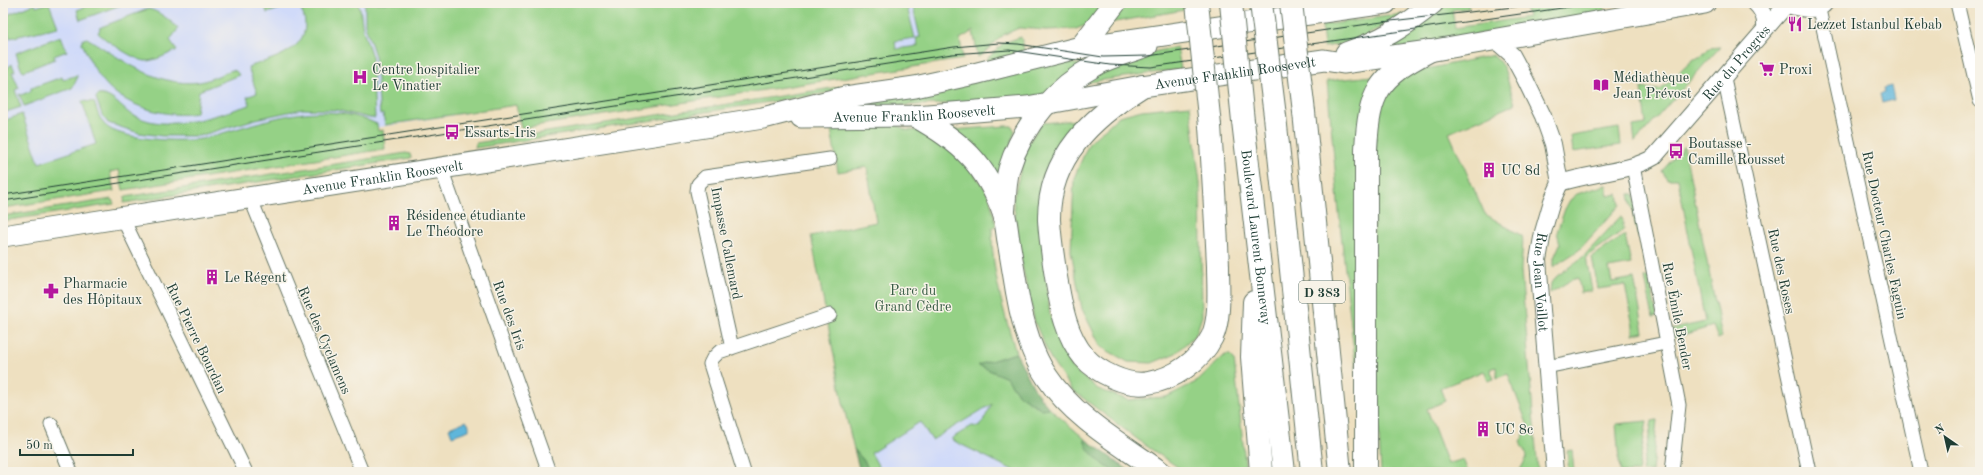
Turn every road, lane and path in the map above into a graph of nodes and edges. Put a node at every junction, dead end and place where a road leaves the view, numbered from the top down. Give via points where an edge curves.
1 (1115, 3) edge
2 (1197, 3) edge
3 (1231, 3) edge
4 (1261, 3) edge
5 (1291, 3) edge
6 (1298, 3) edge
7 (1386, 3) edge
8 (1432, 3) edge
9 (1705, 3) edge
10 (1755, 3) edge
11 (1789, 3) edge
12 (1957, 3) edge
13 (1820, 4) edge
14 (1360, 5) edge
15 (1764, 29) junction
16 (1195, 30) junction
17 (1496, 40) junction
18 (1296, 42) junction
19 (1081, 47) junction
20 (1429, 51) junction
21 (1324, 60) junction
22 (1724, 78) junction
23 (1142, 86) junction
24 (1980, 101) edge
25 (1044, 105) junction
26 (915, 116) junction
27 (763, 118) junction
28 (830, 159) dead end
29 (1633, 166) junction
30 (441, 168) junction
31 (1560, 183) junction
32 (250, 197) junction
33 (1004, 215) junction
34 (122, 217) junction
35 (1256, 230) junction
36 (3, 236) edge
37 (830, 315) dead end
38 (1666, 343) junction
39 (732, 348) junction
40 (1546, 367) junction
41 (51, 424) dead end
42 (71, 472) edge
43 (246, 472) edge
44 (362, 472) edge
45 (549, 472) edge
46 (744, 472) edge
47 (1160, 472) edge
48 (1261, 472) edge
49 (1284, 472) edge
50 (1312, 472) edge
51 (1340, 472) edge
52 (1366, 472) edge
53 (1555, 472) edge
54 (1672, 472) edge
55 (1809, 472) edge
56 (1921, 472) edge

1 - 19 highway
2 - 23 highway, bridge via 1210,126 1219,300 1213,336 1198,357 1172,376 1146,384 1123,381 1096,368 1075,344 1061,308 1049,219 1057,175 1074,143 1094,121
3 - 35 highway, Boulevard Laurent Bonnevay, bridge
4 - 50 highway, bridge
5 - 18 highway, D 383, bridge
6 - 18 highway, bridge
7 - 14 main road, Avenue Franklin Roosevelt
8 - 21 main road via 1396,32 1373,44
9 - 17 main road, Avenue Franklin Roosevelt
10 - 15 street via 1764,13
11 - 13 main road via 1803,7
11 - 15 street, Rue du Progrès
12 - 24 street
13 - 56 street, Rue Docteur Charles Faguin
14 - 16 main road, Avenue Franklin Roosevelt
15 - 22 street, Rue du Progrès
16 - 19 main road, Avenue Franklin Roosevelt
16 - 25 main road via 1099,63
17 - 20 main road, Avenue Franklin Roosevelt
17 - 31 street via 1512,55 1543,116 1553,144
18 - 51 highway, D 383, bridge
19 - 27 main road, Avenue Franklin Roosevelt via 916,87 845,97
20 - 21 main road, Avenue Franklin Roosevelt via 1343,63
20 - 52 highway via 1402,65 1382,83 1372,100 1367,122
21 - 23 main road, Avenue Franklin Roosevelt
22 - 29 street, Rue du Progrès via 1654,157
22 - 55 street, Rue des Roses
23 - 25 main road, Avenue Franklin Roosevelt
25 - 26 main road, Avenue Franklin Roosevelt
25 - 33 main road via 1020,141 1009,170
26 - 27 main road, Avenue Franklin Roosevelt
26 - 33 highway via 962,146 983,171
27 - 30 main road, Avenue Franklin Roosevelt
28 - 39 street, Impasse Callemard via 705,177 698,184 697,191
29 - 31 street, Rue du Progrès
29 - 38 street, Rue Émile Bender
30 - 32 main road, Avenue Franklin Roosevelt
30 - 45 street, Rue des Iris
31 - 40 street, Rue Jean Voillot via 1543,232 1538,260
32 - 34 main road, Avenue Franklin Roosevelt
32 - 44 street, Rue des Cyclamens
33 - 47 highway via 1021,314 1033,349 1047,377 1069,404
34 - 36 main road, Avenue Franklin Roosevelt
34 - 43 street, Rue Pierre Bourdan
35 - 48 highway via 1252,357
35 - 49 highway, Boulevard Laurent Bonnevay
37 - 39 street
38 - 40 street
38 - 54 street, Rue Émile Bender via 1679,405
39 - 46 street via 719,352 710,364
40 - 53 street, Rue Jean Voillot
41 - 42 street

